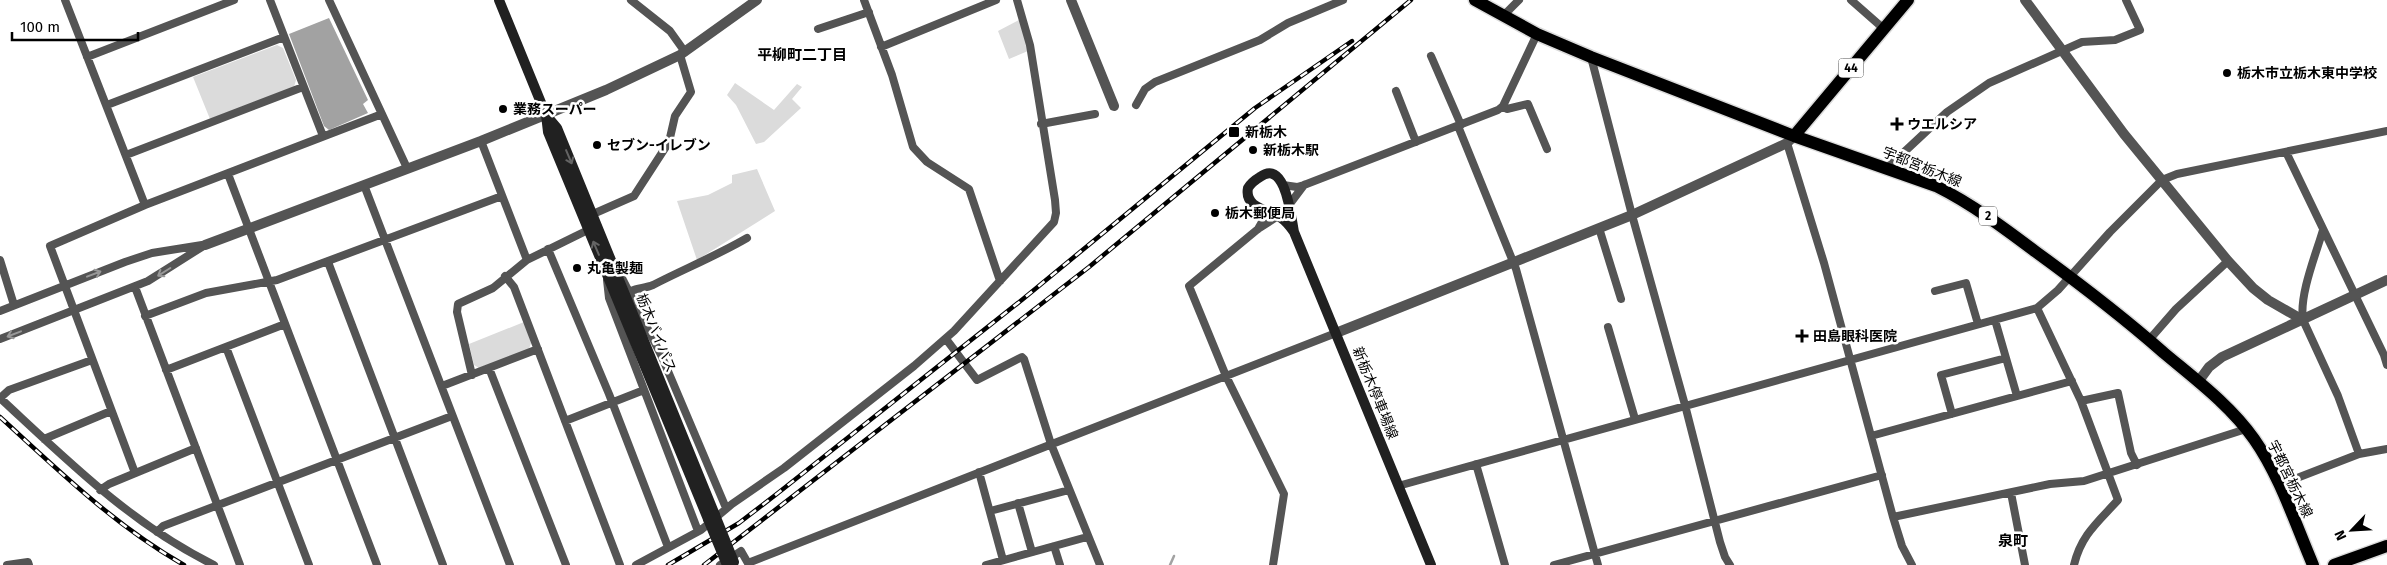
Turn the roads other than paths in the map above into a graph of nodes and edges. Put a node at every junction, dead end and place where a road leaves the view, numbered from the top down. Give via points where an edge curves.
1 (65, 0) edge
2 (234, 0) edge
3 (270, 0) edge
4 (329, 0) edge
5 (499, 0) edge
6 (631, 0) edge
7 (757, 0) edge
8 (864, 0) edge
9 (996, 0) edge
10 (1017, 0) edge
11 (1071, 0) edge
12 (1343, 0) edge
13 (1475, 0) edge
14 (1519, 0) edge
15 (1851, 0) edge
16 (1908, 0) edge
17 (2025, 0) edge
18 (2126, 0) edge
19 (869, 12) junction
20 (1503, 16) junction
21 (1884, 29) junction
22 (818, 30) dead end
23 (1538, 34) junction
24 (284, 38) junction
25 (881, 47) junction
26 (2062, 51) junction
27 (683, 53) junction
28 (87, 56) junction
29 (1431, 56) dead end
30 (1591, 57) junction
31 (303, 87) junction
32 (1396, 91) dead end
33 (1136, 105) dead end
34 (107, 106) junction
35 (1114, 106) dead end
36 (1503, 106) junction
37 (382, 114) junction
38 (546, 114) junction
39 (1095, 114) dead end
40 (1041, 124) junction
41 (1459, 126) junction
42 (2387, 131) edge
43 (323, 136) junction
44 (1790, 139) junction
45 (481, 141) junction
46 (1416, 142) junction
47 (1547, 149) dead end
48 (2286, 152) junction
49 (126, 155) junction
50 (407, 168) junction
51 (1887, 168) junction
52 (228, 174) junction
53 (2162, 180) junction
54 (364, 184) junction
55 (1283, 185) junction
56 (1304, 185) junction
57 (502, 196) junction
58 (145, 205) junction
59 (1289, 205) junction
60 (1260, 210) junction
61 (593, 214) junction
62 (1632, 215) junction
63 (1278, 216) junction
64 (1039, 224) dead end
65 (1599, 228) junction
66 (249, 229) junction
67 (1258, 229) junction
68 (588, 230) junction
69 (2323, 230) junction
70 (1046, 231) junction
71 (1294, 232) junction
72 (747, 238) dead end
73 (386, 239) junction
74 (205, 245) junction
75 (548, 248) junction
76 (0, 260) edge
77 (527, 260) junction
78 (2228, 261) junction
79 (328, 262) junction
80 (1514, 262) junction
81 (609, 268) junction
82 (506, 276) junction
83 (2070, 277) junction
84 (2387, 280) edge
85 (1000, 281) junction
86 (270, 283) junction
87 (64, 286) junction
88 (135, 287) junction
89 (631, 291) junction
90 (1935, 291) dead end
91 (2354, 295) junction
92 (1621, 299) dead end
93 (14, 305) junction
94 (2037, 308) junction
95 (0, 311) edge
96 (74, 311) junction
97 (145, 316) junction
98 (1995, 320) junction
99 (2303, 320) junction
100 (285, 324) junction
101 (1978, 324) junction
102 (1608, 327) dead end
103 (1336, 333) junction
104 (0, 339) edge
105 (946, 339) junction
106 (2150, 340) junction
107 (226, 347) junction
108 (538, 349) junction
109 (2006, 358) junction
110 (1851, 359) junction
111 (92, 360) junction
112 (2387, 365) edge
113 (489, 368) junction
114 (166, 370) junction
115 (472, 375) junction
116 (1226, 376) junction
117 (2072, 380) junction
118 (2198, 382) junction
119 (442, 386) junction
120 (644, 390) junction
121 (2016, 396) junction
122 (0, 398) edge
123 (2081, 401) junction
124 (612, 402) junction
125 (1685, 405) junction
126 (111, 411) junction
127 (1952, 414) junction
128 (452, 416) junction
129 (1635, 419) junction
130 (565, 421) junction
131 (2246, 429) junction
132 (1872, 436) junction
133 (395, 437) junction
134 (44, 439) junction
135 (1564, 439) junction
136 (1051, 444) junction
137 (196, 448) junction
138 (2387, 449) edge
139 (2359, 454) junction
140 (337, 458) junction
141 (1476, 464) junction
142 (2137, 465) junction
143 (979, 472) junction
144 (135, 473) junction
145 (1882, 475) junction
146 (2107, 475) junction
147 (277, 482) junction
148 (2280, 485) junction
149 (1398, 486) junction
150 (100, 490) junction
151 (1069, 490) junction
152 (2011, 493) junction
153 (1018, 503) junction
154 (217, 505) junction
155 (726, 508) junction
156 (990, 511) junction
157 (1893, 517) junction
158 (1715, 520) junction
159 (698, 531) junction
160 (157, 532) junction
161 (1087, 537) junction
162 (1054, 546) junction
163 (2387, 546) edge
164 (668, 547) junction
165 (1032, 552) junction
166 (1595, 554) junction
167 (1009, 561) edge
168 (732, 564) edge
169 (748, 564) edge
170 (7, 565) edge
171 (29, 565) edge
172 (214, 565) edge
173 (240, 565) edge
174 (309, 565) edge
175 (377, 565) edge
176 (443, 565) edge
177 (510, 565) edge
178 (566, 565) edge
179 (620, 565) edge
180 (636, 565) edge
181 (720, 565) edge
182 (986, 565) edge
183 (1060, 565) edge
184 (1100, 565) edge
185 (1273, 565) edge
186 (1431, 565) edge
187 (1505, 565) edge
188 (1554, 565) edge
189 (1598, 565) edge
190 (1730, 565) edge
191 (1912, 565) edge
192 (2025, 565) edge
193 (2074, 565) edge
194 (2313, 565) edge
195 (2334, 565) edge

1 - 28 street
2 - 28 street
3 - 24 street
4 - 37 street
5 - 38 main road, 栃木バイパス
6 - 27 street via 670,31
7 - 27 street
8 - 19 street
9 - 25 street
10 - 40 street via 1030,45
11 - 35 street
12 - 33 street via 1288,23 1260,40 1156,82 1145,89
13 - 20 main road, 宇都宮栃木線 / 2
14 - 20 street
15 - 21 street
16 - 21 main road, 44
17 - 26 street
18 - 26 street via 2140,30 2115,40 2082,42
19 - 22 street
19 - 25 street
20 - 23 main road, 宇都宮栃木線 / 2
21 - 44 main road, 44
23 - 30 main road, 宇都宮栃木線 / 2
23 - 36 street
24 - 31 street
24 - 34 street
25 - 85 street via 915,150 927,162 969,189
26 - 51 street via 1989,83 1947,112
26 - 53 street
27 - 38 street
27 - 61 street via 691,92 675,116 669,142 634,196
28 - 34 street
29 - 41 street
30 - 44 main road, 宇都宮栃木線 / 2
30 - 62 street
31 - 43 street
31 - 49 street
32 - 46 street
34 - 49 street
36 - 41 street
36 - 47 street via 1507,109 1528,104
37 - 43 street
37 - 50 street
38 - 45 street
38 -> 61 main road, 栃木バイパス via 557,128
38 - 68 main road, 栃木バイパス via 548,132
39 - 40 street
40 - 70 street via 1056,213 1054,222
41 - 46 street
41 - 80 street
42 - 48 street
43 - 52 street
44 - 51 main road, 宇都宮栃木線 / 2
44 - 62 street
44 - 110 street
45 - 50 street
45 - 57 street
46 - 56 street
48 - 53 street via 2177,174
48 - 69 street
49 - 58 street
50 - 54 street
51 - 83 main road, 宇都宮栃木線 / 2 via 1958,197
52 - 58 street
52 - 66 street
53 - 78 street
53 - 83 street
54 - 66 street
54 - 73 street
55 - 56 street
55 - 59 main road
55 - 60 main road via 1277,177 1267,174 1250,184 1247,192
56 - 59 street
57 - 73 street
57 - 77 street
58 - 87 street via 50,246
59 - 71 main road
60 - 63 main road
60 - 67 street via 1262,222
61 - 81 main road, 栃木バイパス
62 - 65 street
62 - 125 street
63 - 67 street
63 - 71 main road
64 - 70 street
65 - 80 street
65 - 92 street
66 - 74 street
66 - 86 street
67 - 116 street via 1189,286
68 - 75 street
81 -> 68 main road, 栃木バイパス
69 - 91 street
69 - 99 street via 2310,275
70 - 85 street
71 - 103 main road, 新栃木停車場線
72 - 89 street via 651,286
73 - 79 street
73 - 119 street
87 -> 74 street via 152,254
74 -> 88 street
75 - 77 street
75 - 124 street
76 - 93 street
77 - 82 street
78 - 99 street via 2268,300
78 - 106 street via 2176,309
79 - 86 street
79 - 133 street
80 - 103 street
80 - 135 street
81 - 89 street
81 - 120 street via 609,298
81 - 168 main road, 栃木バイパス, bridge
82 - 108 street via 514,287
82 - 115 street via 493,288 456,308
83 - 94 street
83 - 106 main road, 宇都宮栃木線 / 2
84 - 91 street
85 - 105 street
86 - 97 street via 206,293
86 - 100 street
87 - 93 street
87 - 96 street
88 - 96 street
88 - 97 street
89 - 155 street
90 - 101 street via 1966,283
91 - 99 street
91 - 112 street
93 - 95 street
94 - 98 street
94 - 117 street
96 -> 104 street
96 - 111 street
97 - 114 street
98 - 101 street
98 - 109 street
99 - 118 street via 2222,357
99 - 139 street via 2338,396
100 - 107 street
100 - 140 street
101 - 110 street
102 - 129 street
103 - 116 street
103 - 149 main road, 新栃木停車場線
105 - 136 street via 977,380 1022,357 1024,359
105 - 155 street via 781,470
106 - 118 main road, 宇都宮栃木線 / 2
107 - 114 street
107 - 147 street
108 - 113 street
108 - 130 street
109 - 121 street
109 - 127 street via 1941,376
110 - 125 street
110 - 132 street
111 - 122 street via 10,390
111 - 126 street
113 - 115 street
113 - 178 street
114 - 137 street
115 - 119 street
116 - 136 street
116 - 185 street via 1284,494
117 - 121 street
117 - 123 street
118 - 131 main road, 宇都宮栃木線 / 2
119 - 128 street
120 - 124 street
120 - 159 street
121 - 127 street
122 - 134 street
123 - 142 street via 2118,393 2131,453
123 - 146 street
124 - 130 street
124 - 164 street
125 - 129 street
125 - 158 street
126 - 134 street
126 - 144 street
127 - 132 street
128 - 133 street
128 - 177 street
129 - 135 street
130 - 179 street
131 - 142 street
131 - 148 main road, 宇都宮栃木線 / 2
132 - 145 street
133 - 140 street
133 - 176 street
134 - 150 street
135 - 141 street
135 - 166 street
136 - 143 street
136 - 151 street
137 - 144 street
137 - 154 street
138 - 139 street
139 - 148 street
140 - 147 street
140 - 175 street
141 - 149 street
141 - 187 street
142 - 146 street
143 - 156 street
143 - 169 street
144 - 150 street
145 - 157 street
145 - 158 street
146 - 152 street
146 - 193 street via 2118,500 2084,537
147 - 154 street
147 - 174 street
148 - 194 main road, 宇都宮栃木線 / 2
149 - 186 main road, 新栃木停車場線
150 - 160 street
151 - 153 street
151 - 161 street
152 - 157 street
152 - 192 street
153 - 156 street
153 - 165 street
154 - 160 street via 163,526
154 - 173 street
155 - 159 street
156 - 167 street
157 - 191 street
158 - 166 street
158 - 190 street via 1725,558
159 - 164 street
160 - 172 street
161 - 162 street
161 - 184 street
162 - 165 street
162 - 183 street
163 - 195 main road
164 - 180 street
165 - 167 street
166 - 188 street
166 - 189 street
167 - 182 street
169 - 181 street via 741,551
170 - 171 street via 28,562

